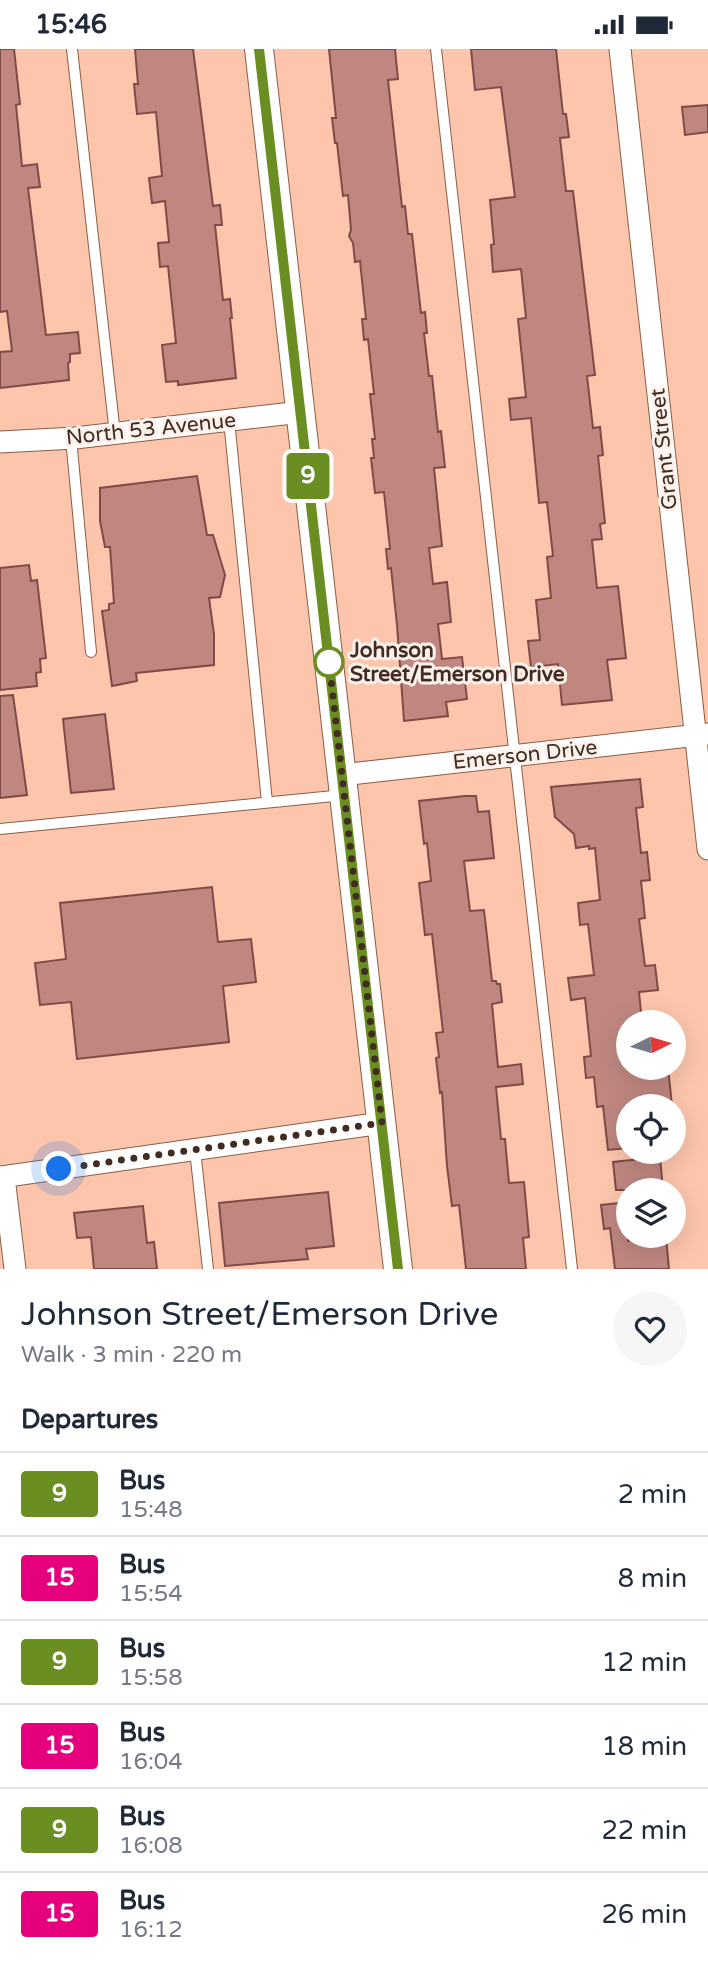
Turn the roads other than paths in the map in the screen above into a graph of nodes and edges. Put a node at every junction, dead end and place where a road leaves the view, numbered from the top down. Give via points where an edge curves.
1 (72, 49) edge
2 (259, 49) edge
3 (436, 49) edge
4 (620, 49) edge
5 (301, 412) junction
6 (229, 420) junction
7 (115, 433) junction
8 (71, 438) junction
9 (0, 442) edge
10 (91, 652) dead end
11 (702, 735) edge
12 (516, 756) junction
13 (342, 785) junction
14 (267, 802) junction
15 (0, 829) edge
16 (708, 849) edge
17 (382, 1123) junction
18 (195, 1150) junction
19 (2, 1177) edge
20 (15, 1269) edge
21 (208, 1269) edge
22 (398, 1269) edge
23 (572, 1269) edge

1 - 7 lane
2 - 5 street
3 - 12 lane
4 - 11 street, Grant Street
5 - 6 street, North 53 Avenue
5 - 13 street
6 - 7 street, North 53 Avenue
6 - 14 lane
7 - 8 street, North 53 Avenue
8 - 9 street, North 53 Avenue
8 - 10 lane
11 - 12 street, Emerson Drive
11 - 16 street, Grant Street
12 - 13 street, Emerson Drive
12 - 23 lane
13 - 14 lane
13 - 17 street
14 - 15 lane
17 - 18 street
17 - 22 street
18 - 19 street
18 - 21 lane
19 - 20 street

